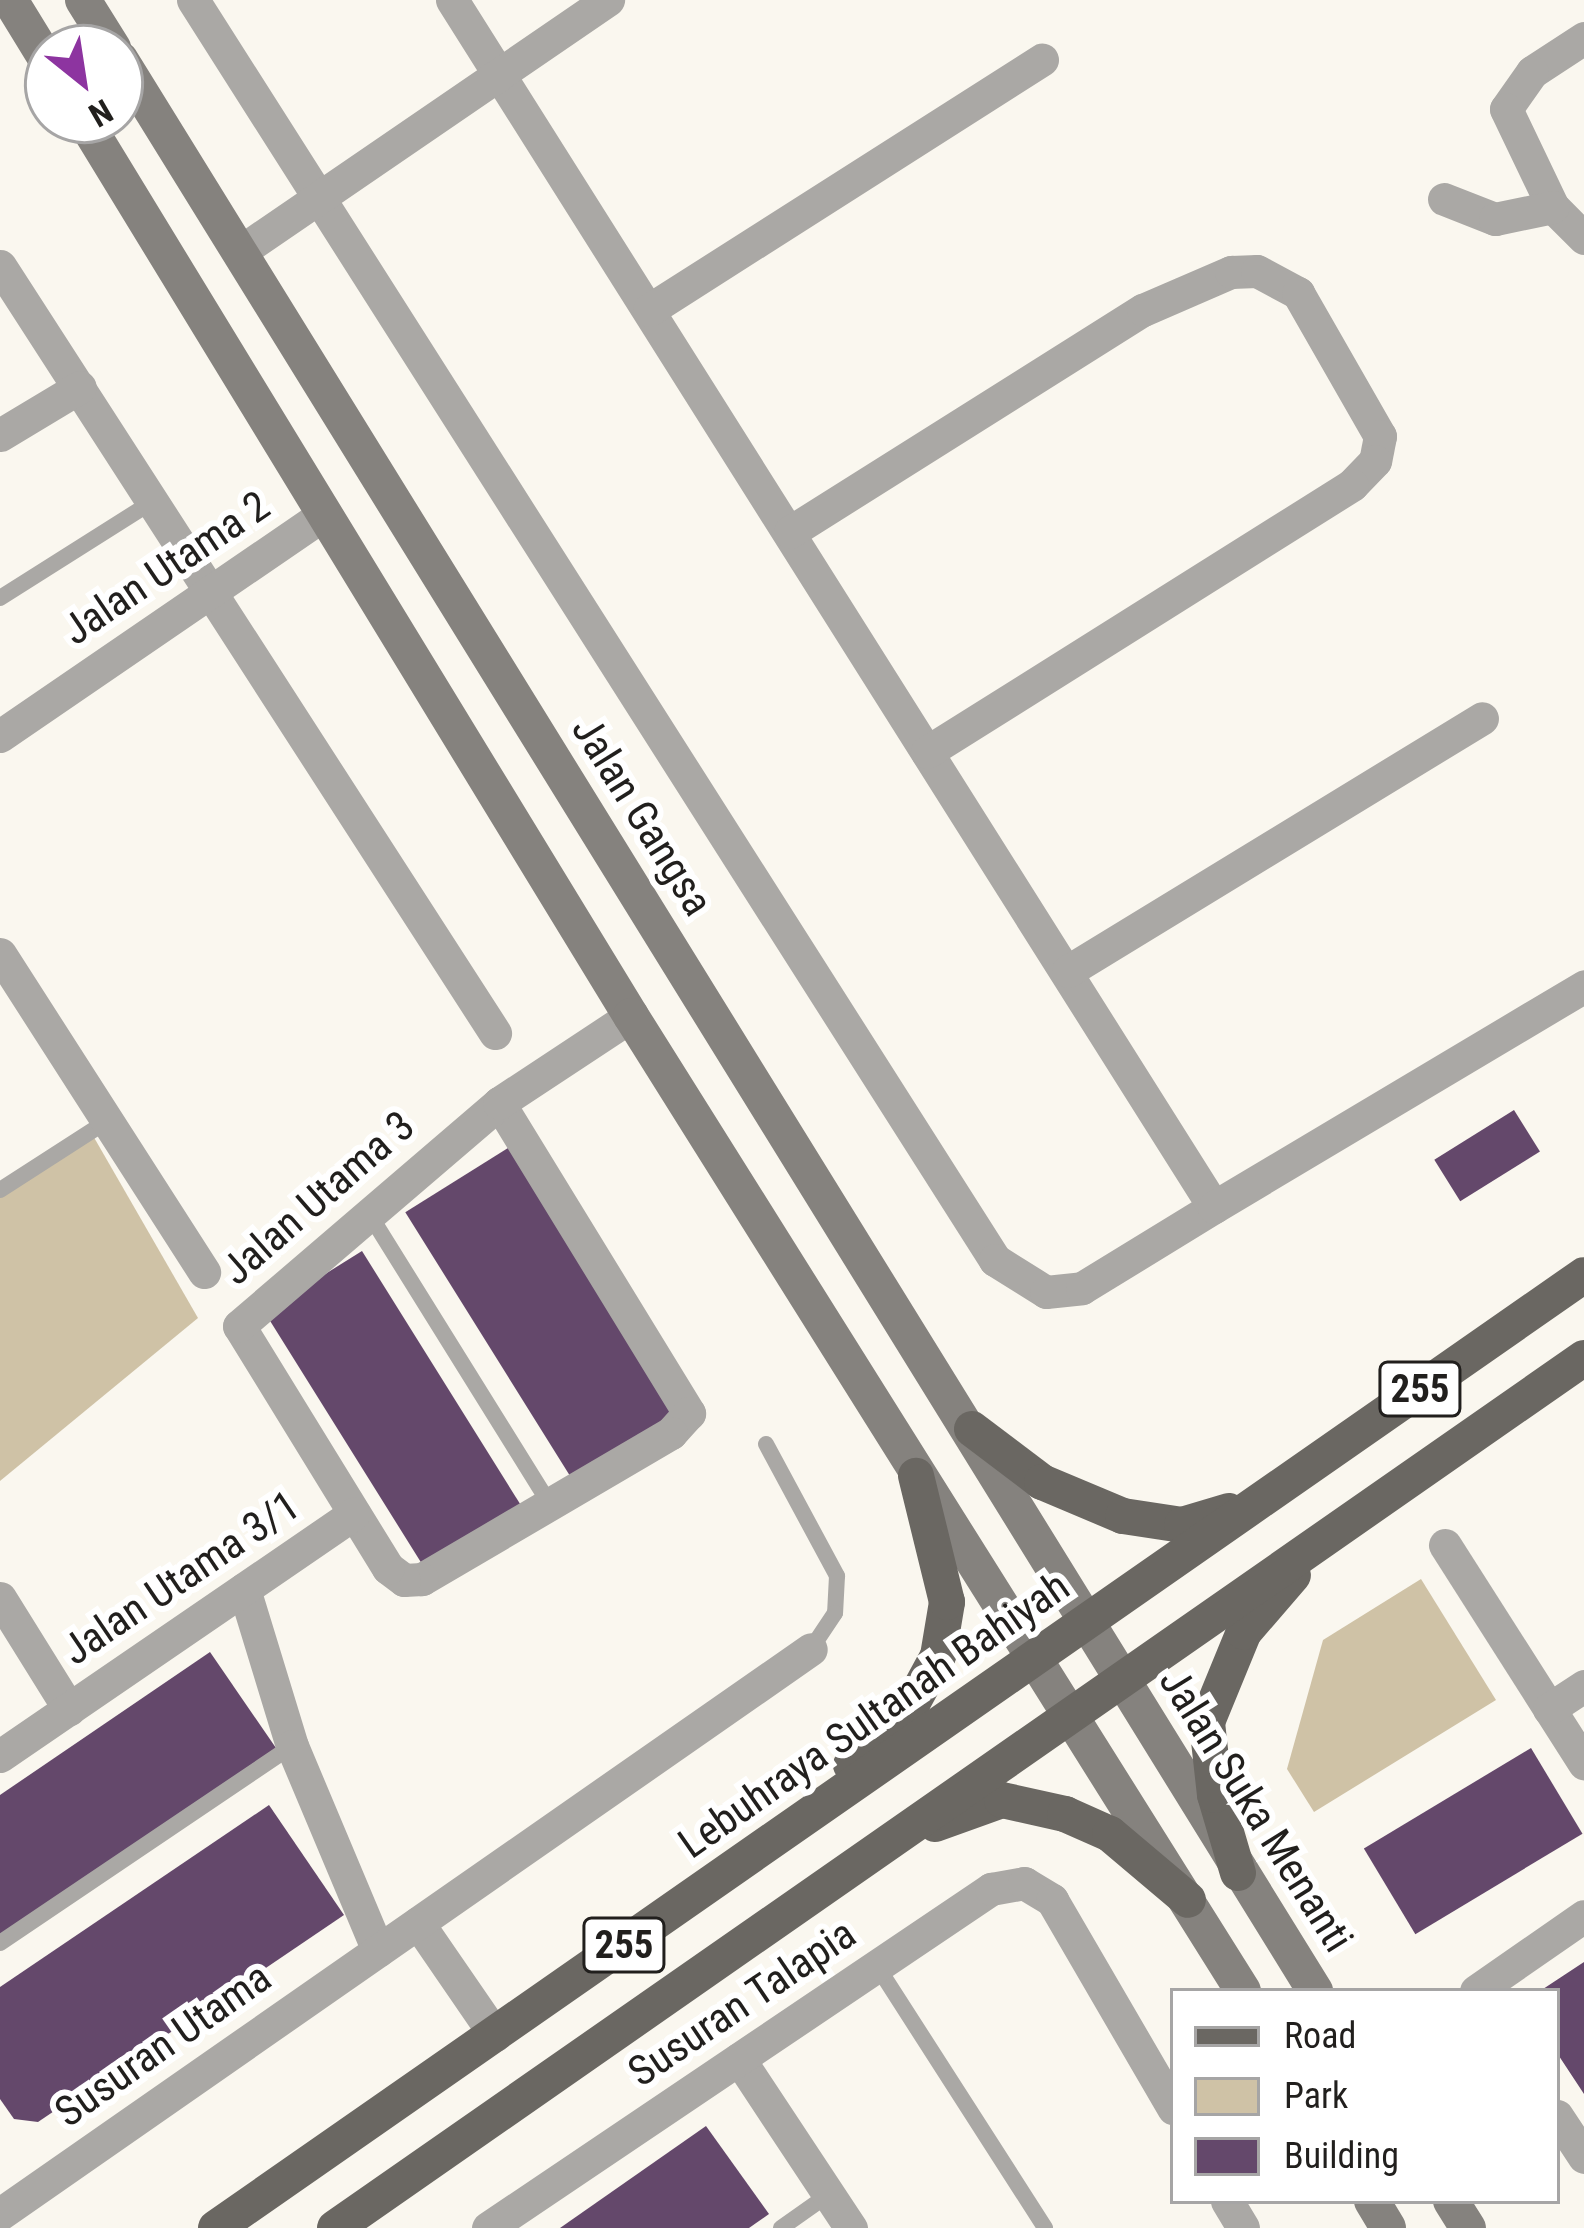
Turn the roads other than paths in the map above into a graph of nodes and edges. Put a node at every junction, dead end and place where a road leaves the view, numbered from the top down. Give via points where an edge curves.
1 (194, 0) edge
2 (452, 0) edge
3 (608, 0) edge
4 (1584, 38) edge
5 (1042, 60) dead end
6 (500, 72) junction
7 (144, 96) edge
8 (98, 144) edge
9 (1444, 200) dead end
10 (321, 201) junction
11 (1553, 207) junction
12 (1584, 238) edge
13 (242, 250) junction
14 (0, 266) edge
15 (649, 310) junction
16 (80, 387) junction
17 (0, 435) edge
18 (155, 500) junction
19 (323, 515) junction
20 (790, 532) junction
21 (215, 590) junction
22 (0, 598) edge
23 (1482, 718) dead end
24 (0, 736) edge
25 (927, 752) junction
26 (0, 954) edge
27 (1068, 971) junction
28 (1584, 986) edge
29 (631, 1016) junction
30 (495, 1033) dead end
31 (499, 1103) junction
32 (106, 1121) junction
33 (0, 1190) edge
34 (1214, 1208) junction
35 (368, 1211) junction
36 (204, 1272) dead end
37 (1584, 1275) edge
38 (1584, 1358) edge
39 (972, 1429) junction
40 (766, 1444) dead end
41 (916, 1477) junction
42 (549, 1503) junction
43 (1255, 1504) junction
44 (354, 1514) junction
45 (1327, 1535) junction
46 (1445, 1545) dead end
47 (244, 1589) junction
48 (0, 1598) edge
49 (1087, 1621) junction
50 (811, 1649) joint
51 (1032, 1660) junction
52 (1121, 1677) junction
53 (1584, 1686) edge
54 (69, 1709) junction
55 (1549, 1709) junction
56 (1068, 1714) junction
57 (292, 1746) junction
58 (0, 1756) edge
59 (1584, 1763) edge
60 (821, 1807) junction
61 (892, 1839) junction
62 (1238, 1873) junction
63 (1189, 1900) junction
64 (1584, 1916) edge
65 (418, 1923) junction
66 (0, 1943) edge
67 (377, 1951) junction
68 (877, 1966) junction
69 (1241, 1988) edge
70 (1313, 1988) edge
71 (1479, 1988) edge
72 (495, 2035) junction
73 (740, 2059) junction
74 (1170, 2103) edge
75 (1560, 2121) edge
76 (1584, 2157) edge
77 (829, 2194) junction
78 (8, 2211) edge
79 (216, 2228) edge
80 (334, 2228) edge
81 (488, 2228) edge
82 (782, 2228) edge
83 (851, 2228) edge
84 (1045, 2228) edge

1 - 10 street
2 - 6 street
3 - 6 street
4 - 11 street via 1532,72 1506,109
5 - 15 street
6 - 10 street
6 - 15 street
7 - 13 main road, Jalan Gangsa
8 - 19 main road
9 - 11 street via 1496,220
10 - 13 street
10 - 34 street via 994,1260 1046,1292 1082,1288
11 - 12 street
13 - 39 main road, Jalan Gangsa
14 - 16 street
15 - 20 street
16 - 17 street
16 - 18 street
18 - 21 street
18 - 22 lane
19 - 21 street, Jalan Utama 2
19 - 29 main road
20 - 25 street
20 - 25 street via 1143,310 1231,272 1257,271 1298,293 1380,436 1376,461 1352,485
21 - 24 street, Jalan Utama 2
21 - 30 street
23 - 27 street
25 - 27 street
26 - 32 street, Jalan Utama 3
27 - 34 street
28 - 34 street
29 - 31 street, Jalan Utama 3
29 - 41 main road
31 - 35 street, Jalan Utama 3
31 - 42 street via 688,1413 671,1432
32 - 33 lane
32 - 36 street, Jalan Utama 3
35 - 42 lane
35 - 44 street, Jalan Utama 3 via 239,1327
37 - 43 main road, Lebuhraya Sultanah Bahiyah / 255
38 - 45 main road, 255
39 - 43 main road via 1042,1482 1123,1516 1182,1525
39 - 49 main road, Jalan Gangsa
40 - 50 lane via 836,1576 835,1613
41 - 51 main road
41 - 60 main road via 947,1602 938,1656 913,1702
42 - 44 street, Jalan Utama 3 via 422,1579 404,1580 388,1568
43 - 49 main road, Lebuhraya Sultanah Bahiyah / 255
44 - 47 street, Jalan Utama 3/1
45 - 52 main road, 255
45 - 62 main road via 1244,1632 1207,1722 1215,1795
46 - 55 street
47 - 54 street, Jalan Utama 3/1
47 - 57 street
48 - 54 street
49 - 51 main road, Lebuhraya Sultanah Bahiyah / 255
49 - 52 main road, Jalan Suka Menanti
50 - 65 street, Susuran Utama
51 - 56 main road
51 - 60 main road, Lebuhraya Sultanah Bahiyah / 255
52 - 56 main road, 255
52 - 62 main road, Jalan Suka Menanti
53 - 55 street
54 - 58 street, Jalan Utama 3/1
55 - 59 street
56 - 61 main road, 255
56 - 63 main road
57 - 66 lane
57 - 67 street
60 - 72 main road, Lebuhraya Sultanah Bahiyah / 255
61 - 63 main road via 1002,1800 1110,1834
61 - 80 main road, 255
62 - 70 main road, Jalan Suka Menanti
63 - 69 main road
64 - 71 street
65 - 67 street, Susuran Utama
65 - 72 street
67 - 78 street, Susuran Utama
68 - 73 street, Susuran Talapia
68 - 74 street, Susuran Talapia via 991,1888 1024,1883 1052,1900
68 - 84 lane
72 - 79 main road, Lebuhraya Sultanah Bahiyah / 255
73 - 77 street
73 - 81 street, Susuran Talapia
75 - 76 street
77 - 82 lane
77 - 83 street

